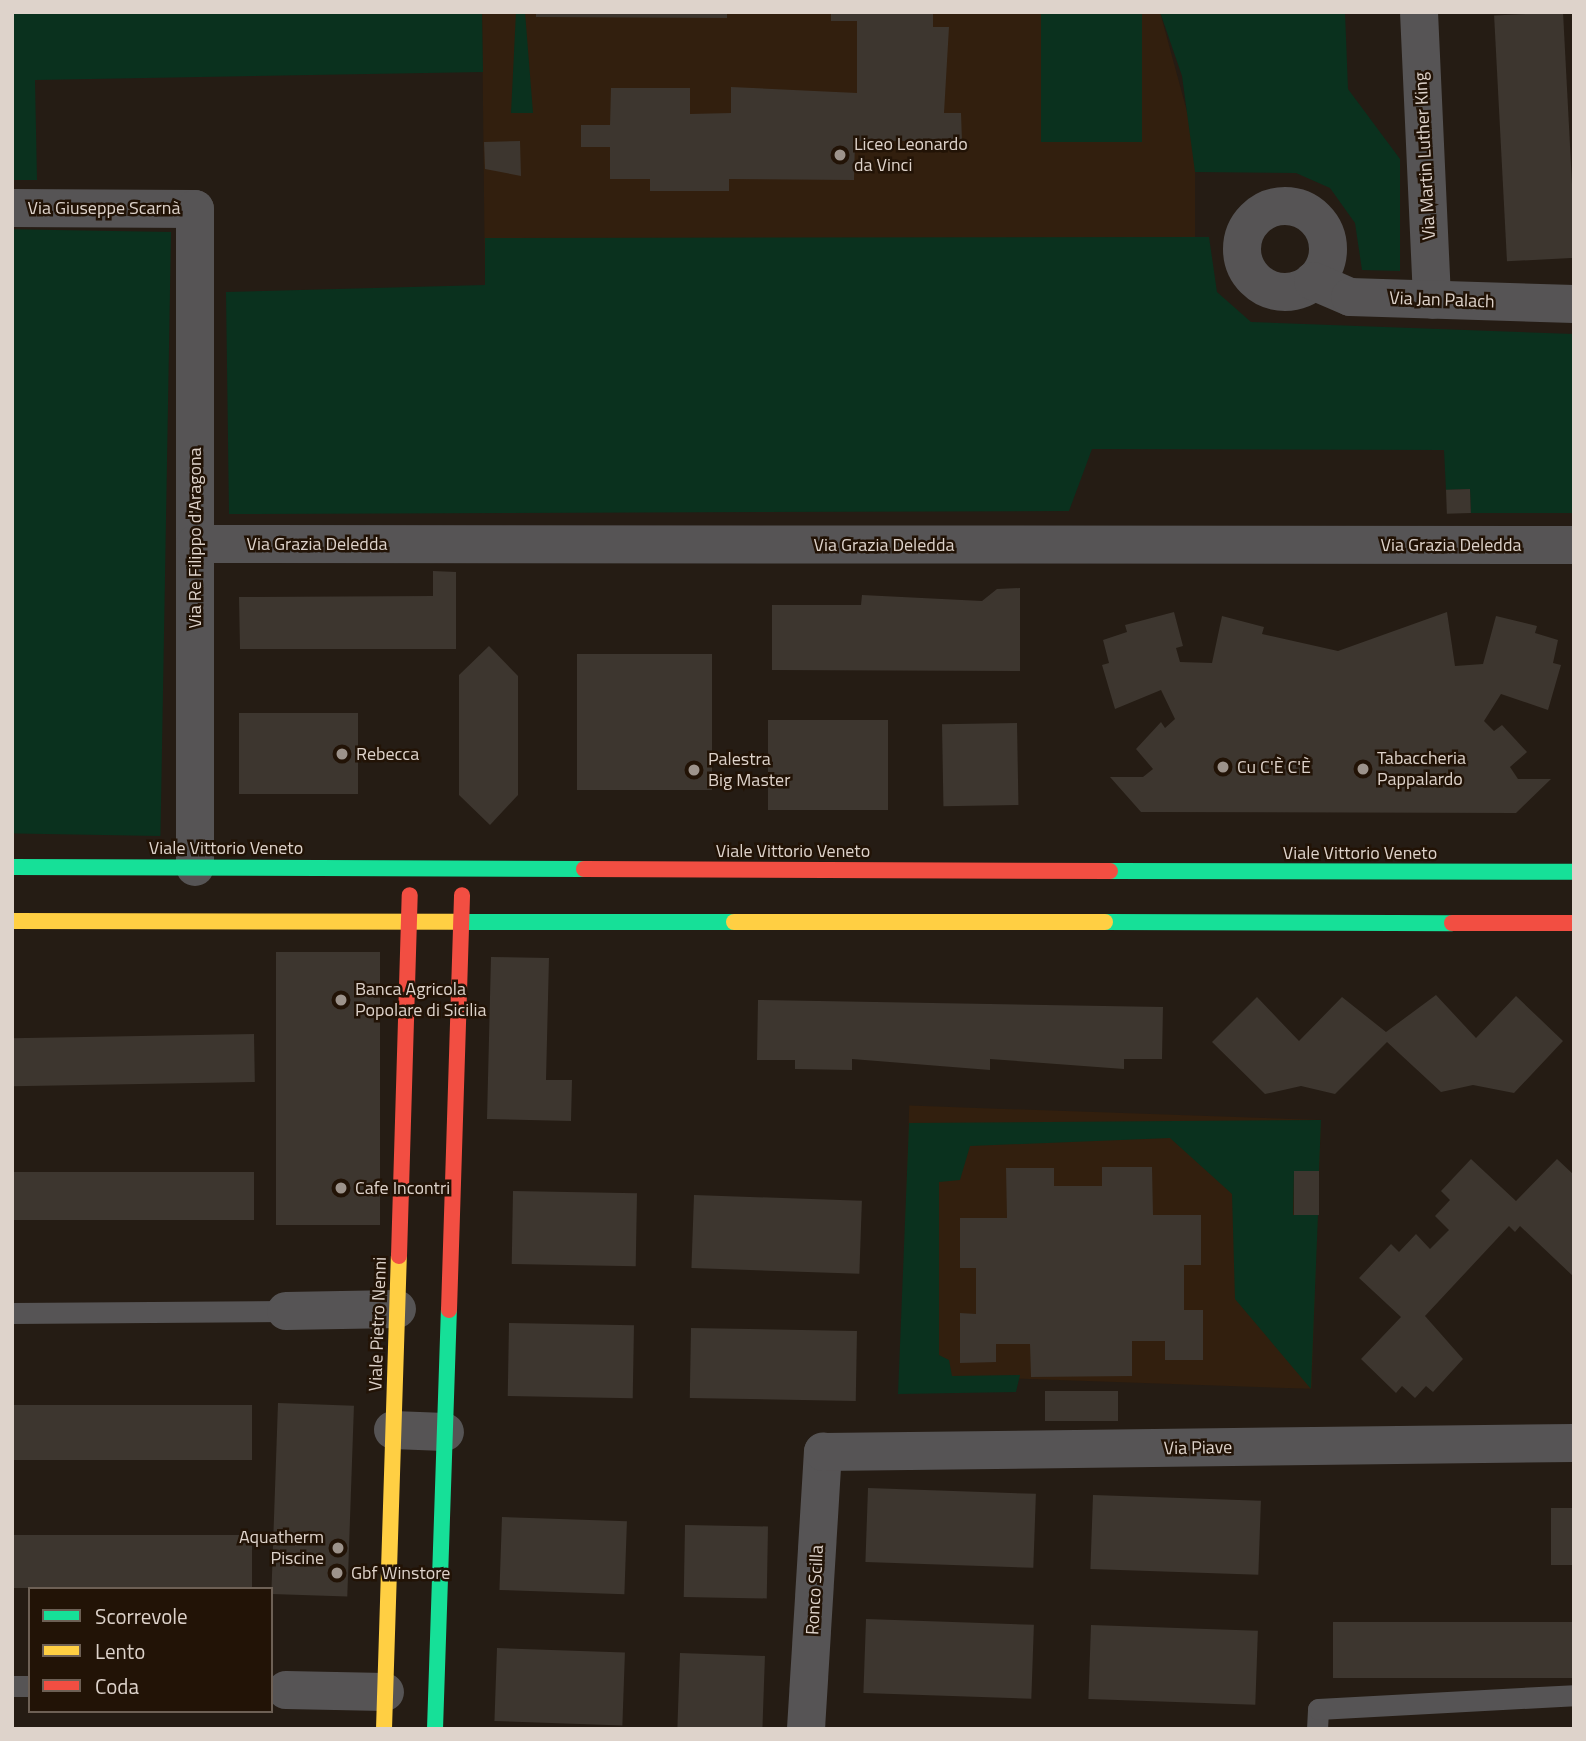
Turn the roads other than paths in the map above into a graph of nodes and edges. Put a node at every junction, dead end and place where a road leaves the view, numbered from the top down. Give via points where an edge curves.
1 (1419, 12) edge
2 (12, 208) edge
3 (195, 209) joint
4 (1313, 281) dead end
5 (1432, 300) junction
6 (1574, 304) edge
7 (195, 544) junction
8 (1574, 545) edge
9 (12, 867) edge
10 (195, 867) junction
11 (410, 869) junction
12 (463, 870) junction
13 (1574, 872) edge
14 (12, 921) edge
15 (409, 921) junction
16 (461, 922) junction
17 (1574, 923) edge
18 (397, 1309) junction
19 (286, 1311) joint
20 (12, 1312) edge
21 (393, 1430) junction
22 (445, 1432) junction
23 (1574, 1443) edge
24 (823, 1452) joint
25 (279, 1690) edge
26 (1574, 1695) edge
27 (384, 1710) edge
28 (435, 1729) edge
29 (806, 1729) edge
30 (1317, 1729) edge

1 - 5 street, Via Martin Luther King
2 - 3 street, Via Giuseppe Scarnà
3 - 7 street, Via Re Filippo d'Aragona
4 - 5 street, Via Jan Palach via 1350,297
5 - 6 street, Via Jan Palach
7 - 8 street, Via Grazia Deledda
7 - 10 street, Via Re Filippo d'Aragona
9 - 10 street, Viale Vittorio Veneto
10 - 11 street, Viale Vittorio Veneto
11 - 12 street, Viale Vittorio Veneto
11 - 15 street, Viale Pietro Nenni
12 - 13 street, Viale Vittorio Veneto
12 - 16 street
14 - 15 street
15 - 16 street
15 - 18 street, Viale Pietro Nenni
16 - 17 street
16 - 22 street
18 - 19 street
18 - 21 street, Viale Pietro Nenni
19 - 20 lane
21 - 22 street
21 - 27 street, Viale Pietro Nenni
22 - 28 street
23 - 24 street, Via Piave
24 - 29 street, Ronco Scilla
25 - 27 street
26 - 30 lane via 1318,1709

